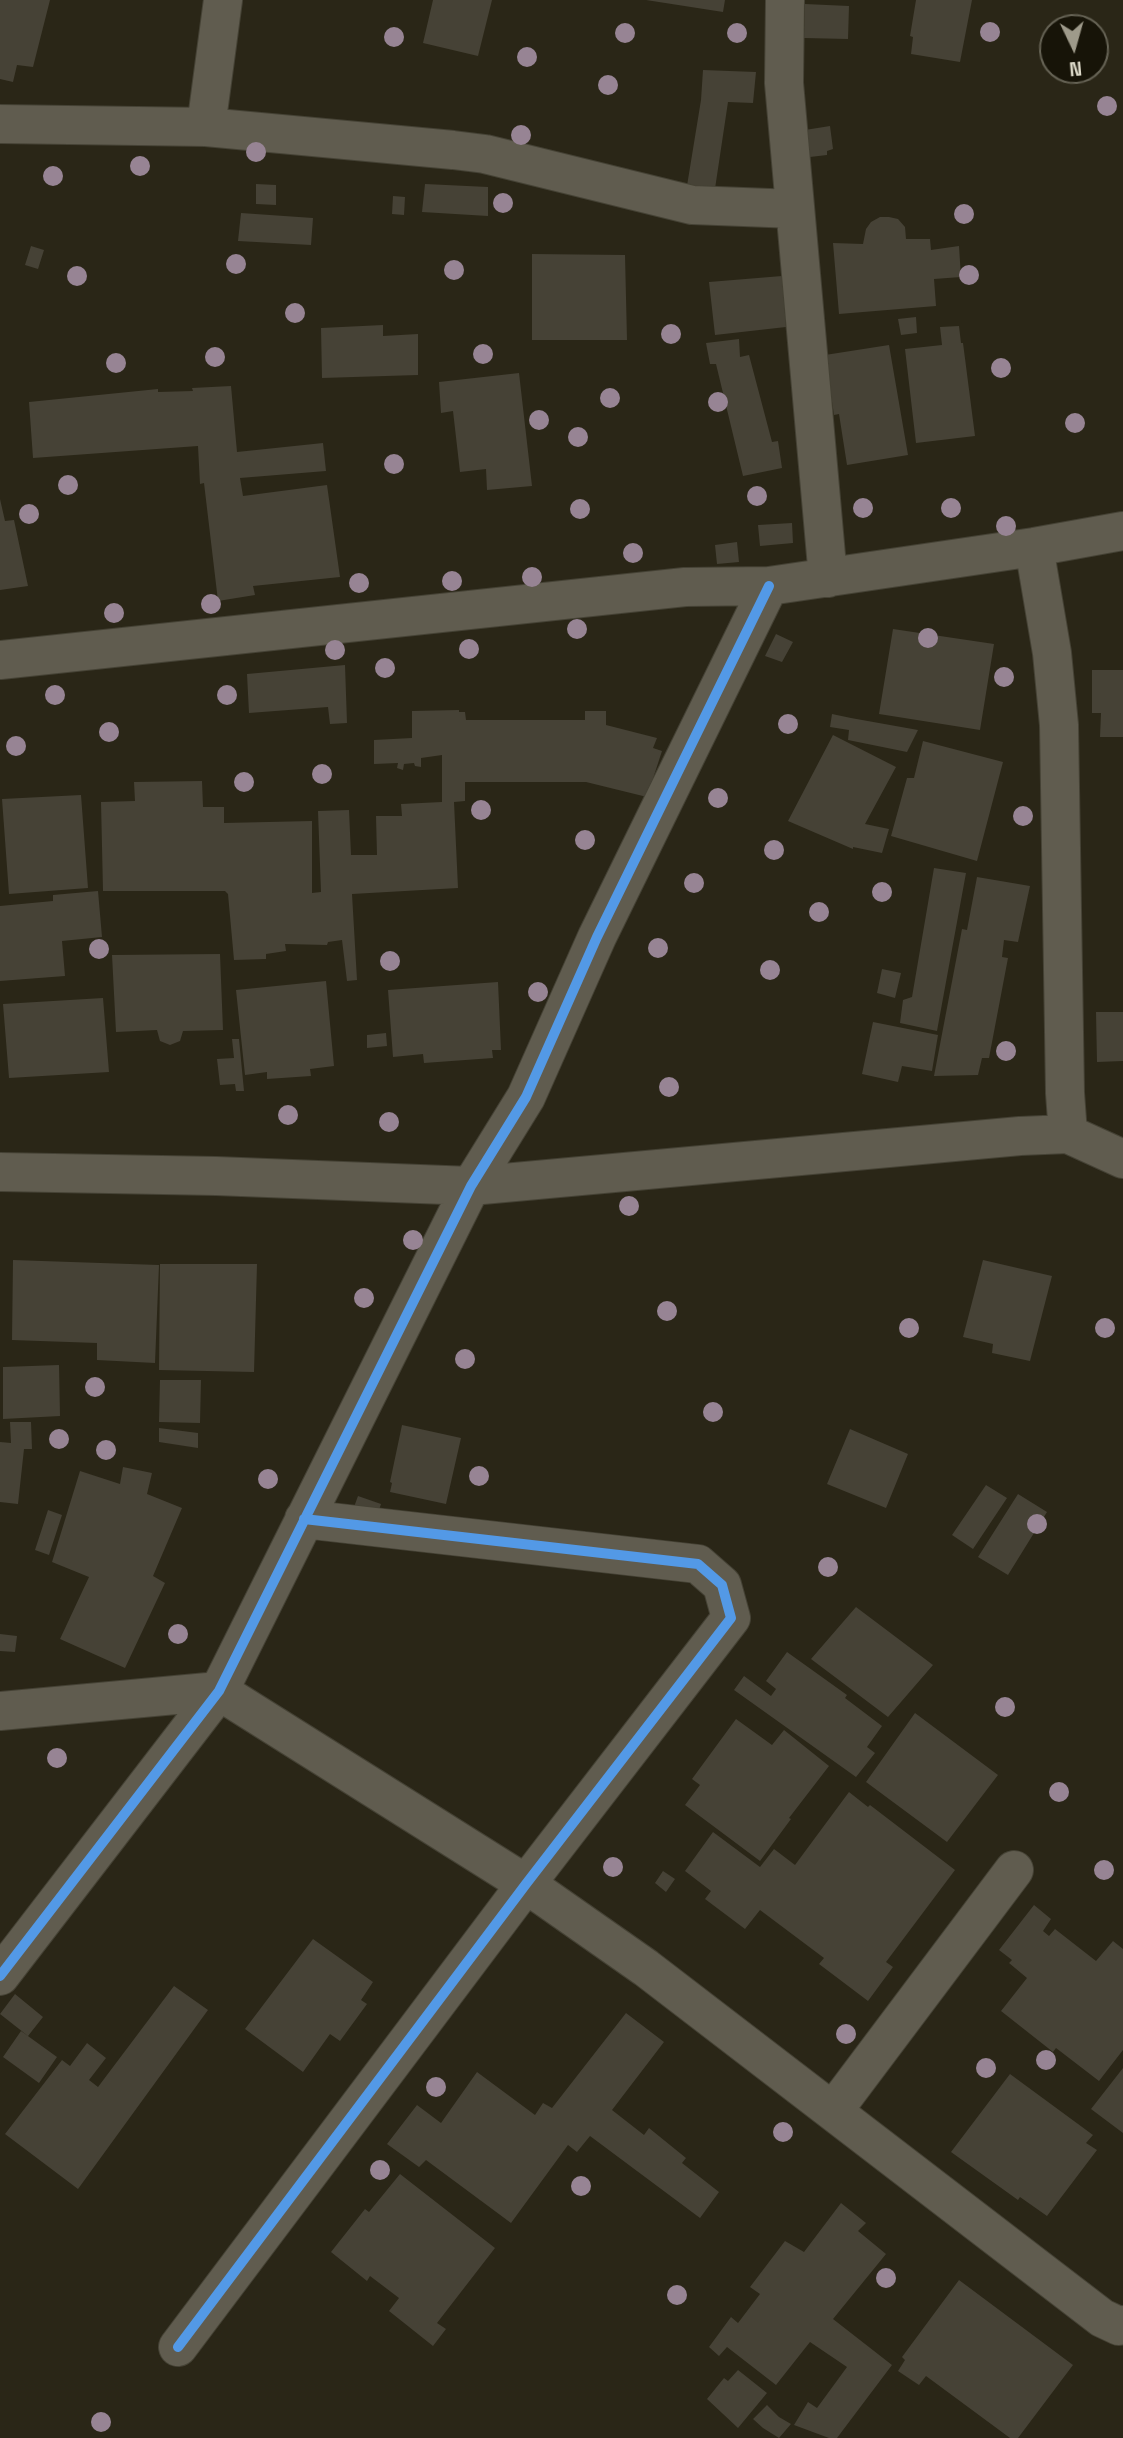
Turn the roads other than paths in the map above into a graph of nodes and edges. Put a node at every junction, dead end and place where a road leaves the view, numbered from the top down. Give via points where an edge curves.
1 (223, 0) edge
2 (785, 0) edge
3 (0, 124) edge
4 (206, 127) junction
5 (794, 209) junction
6 (1123, 531) edge
7 (1034, 547) junction
8 (828, 578) junction
9 (769, 586) junction
10 (0, 660) edge
11 (1068, 1134) junction
12 (1123, 1159) edge
13 (0, 1172) edge
14 (471, 1186) junction
15 (304, 1519) junction
16 (219, 1691) junction
17 (0, 1710) edge
18 (1014, 1870) dead end
19 (526, 1884) junction
20 (0, 1976) edge
21 (833, 2111) junction
22 (1123, 2325) edge
23 (178, 2347) dead end

1 - 4 street
2 - 5 street via 783,83
3 - 4 street
4 - 5 street via 453,150 692,205
5 - 8 street
6 - 7 street
7 - 8 street
7 - 11 street via 1059,725
8 - 9 street
9 - 10 street via 685,587
9 - 14 street via 597,937 526,1097
11 - 12 street
11 - 14 street
13 - 14 street
14 - 15 street
15 - 16 street
15 - 19 street via 698,1564 722,1585 731,1618
16 - 17 street
16 - 19 street
16 - 20 street
18 - 21 street
19 - 21 street via 646,1968
19 - 23 street
21 - 22 street via 1102,2318

